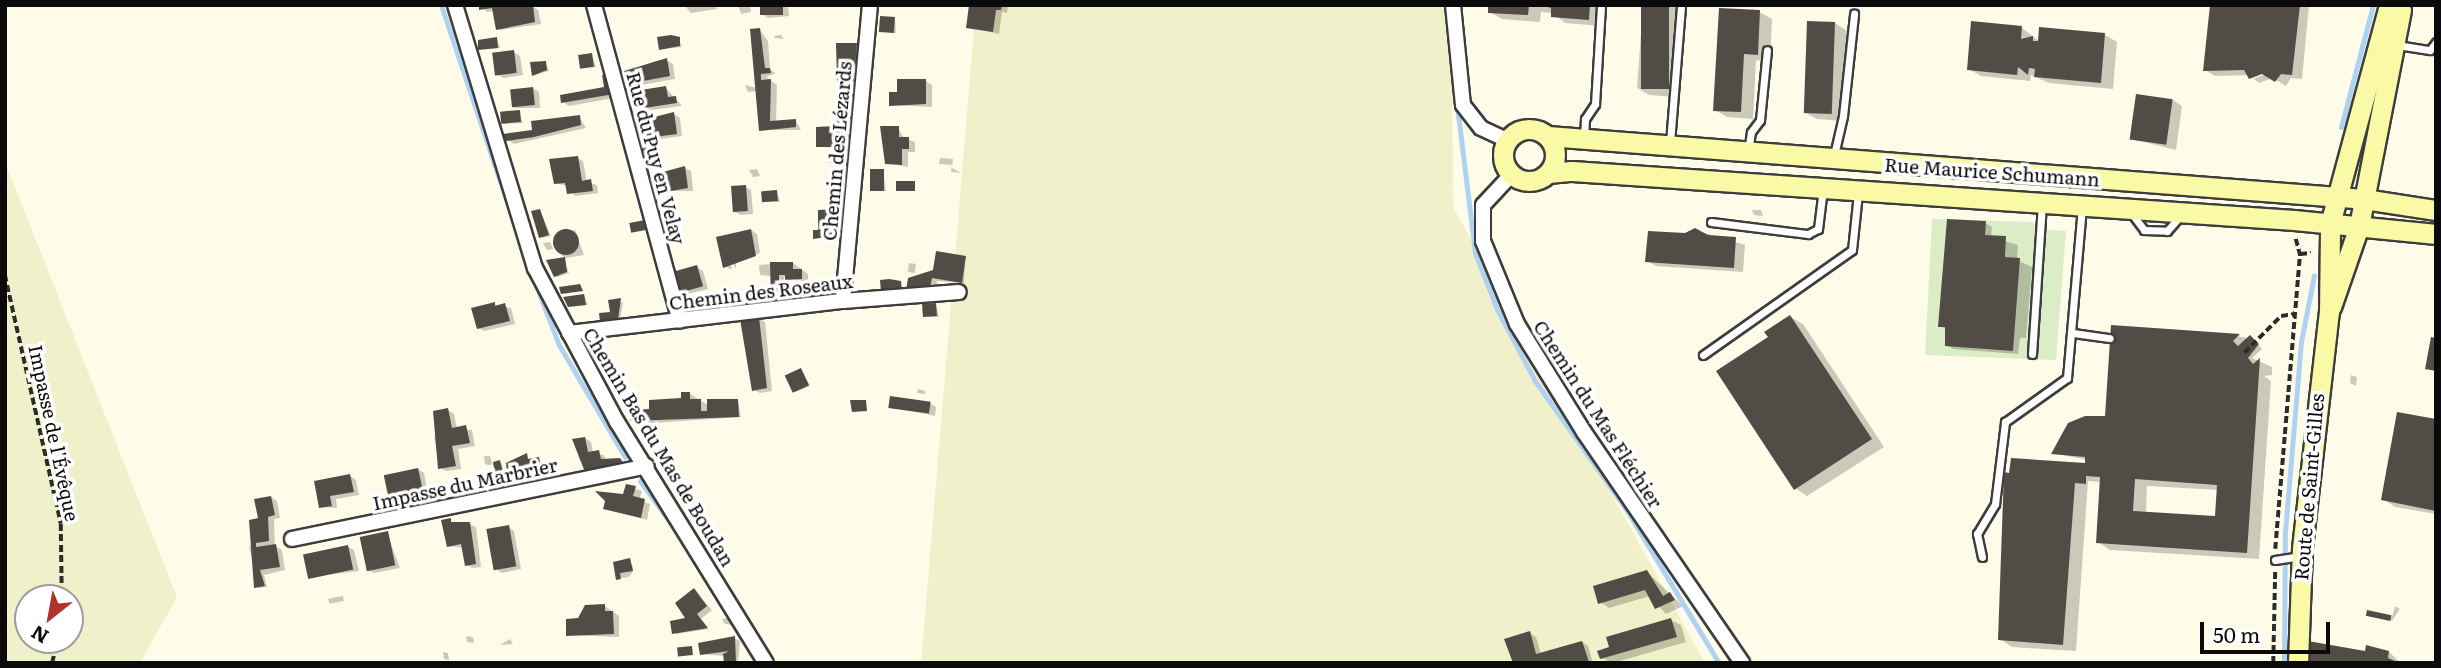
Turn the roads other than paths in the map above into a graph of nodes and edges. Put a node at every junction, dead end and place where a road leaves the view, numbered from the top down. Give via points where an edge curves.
1 (455, 5) edge
2 (594, 5) edge
3 (870, 5) edge
4 (1453, 5) edge
5 (1601, 5) edge
6 (1681, 5) edge
7 (2389, 5) edge
8 (2402, 5) edge
9 (1854, 14) dead end
10 (2436, 42) edge
11 (2393, 44) junction
12 (1767, 50) dead end
13 (1548, 136) junction
14 (1507, 140) junction
15 (1583, 142) junction
16 (1670, 149) junction
17 (1748, 154) junction
18 (1833, 161) junction
19 (1548, 173) junction
20 (1512, 174) junction
21 (1823, 189) junction
22 (1858, 192) junction
23 (2335, 198) junction
24 (2364, 199) junction
25 (2042, 205) junction
26 (2082, 207) junction
27 (2436, 210) edge
28 (1711, 222) dead end
29 (2330, 224) junction
30 (2359, 226) junction
31 (2436, 234) edge
32 (958, 292) dead end
33 (843, 300) junction
34 (2329, 312) junction
35 (680, 321) junction
36 (569, 333) junction
37 (2073, 333) junction
38 (2110, 338) dead end
39 (2032, 354) dead end
40 (1703, 355) dead end
41 (647, 467) junction
42 (292, 539) dead end
43 (1982, 557) dead end
44 (2297, 557) junction
45 (2276, 560) road end
46 (766, 663) edge
47 (1742, 663) edge
48 (2298, 663) edge

1 - 36 street, Chemin Bas du Mas de Boudan via 535,268
2 - 35 street, Rue du Puy en Velay
3 - 33 street, Chemin des Lézards
4 - 14 street via 1463,105 1481,128
5 - 15 lane via 1595,104 1585,119
6 - 16 lane
7 - 23 main road, Route de Saint-Gilles
8 - 11 main road, Route de Saint-Gilles
9 - 18 lane via 1843,116
10 - 11 lane via 2430,50
11 - 24 main road, Route de Saint-Gilles
12 - 17 lane via 1760,120 1751,132
13 - 14 main road via 1524,129
13 - 15 main road, Rue Maurice Schumann
13 - 19 main road via 1555,152
14 - 20 main road via 1503,158
15 - 16 main road, Rue Maurice Schumann
16 - 17 main road, Rue Maurice Schumann
17 - 18 main road, Rue Maurice Schumann
18 - 23 main road, Rue Maurice Schumann
19 - 20 main road via 1530,181
19 - 21 main road, Rue Maurice Schumann
20 - 47 street, Chemin du Mas Fléchier via 1483,205 1483,241 1517,324 1584,432
21 - 22 main road, Rue Maurice Schumann
21 - 28 lane via 1818,229 1808,234
22 - 25 main road, Rue Maurice Schumann
22 - 40 lane via 1852,250
23 - 24 main road, Rue Maurice Schumann
23 - 29 main road, Route de Saint-Gilles
24 - 27 main road, Rue Maurice Schumann
24 - 30 main road, Route de Saint-Gilles
25 - 26 main road, Rue Maurice Schumann
25 - 39 lane
26 - 29 main road, Rue Maurice Schumann
26 - 37 lane
29 - 30 main road, Rue Maurice Schumann
29 - 34 main road, Route de Saint-Gilles
30 - 31 main road, Rue Maurice Schumann
30 - 34 main road, Route de Saint-Gilles
32 - 33 street, Chemin des Roseaux
33 - 35 street, Chemin des Roseaux
34 - 44 main road, Route de Saint-Gilles
35 - 36 street, Chemin des Roseaux
36 - 41 street, Chemin Bas du Mas de Boudan
37 - 38 lane
37 - 43 lane via 2067,378 2005,422 1995,505 1977,534
41 - 42 street, Impasse du Marbrier
41 - 46 street, Chemin Bas du Mas de Boudan
44 - 45 lane
44 - 48 main road, Route de Saint-Gilles

